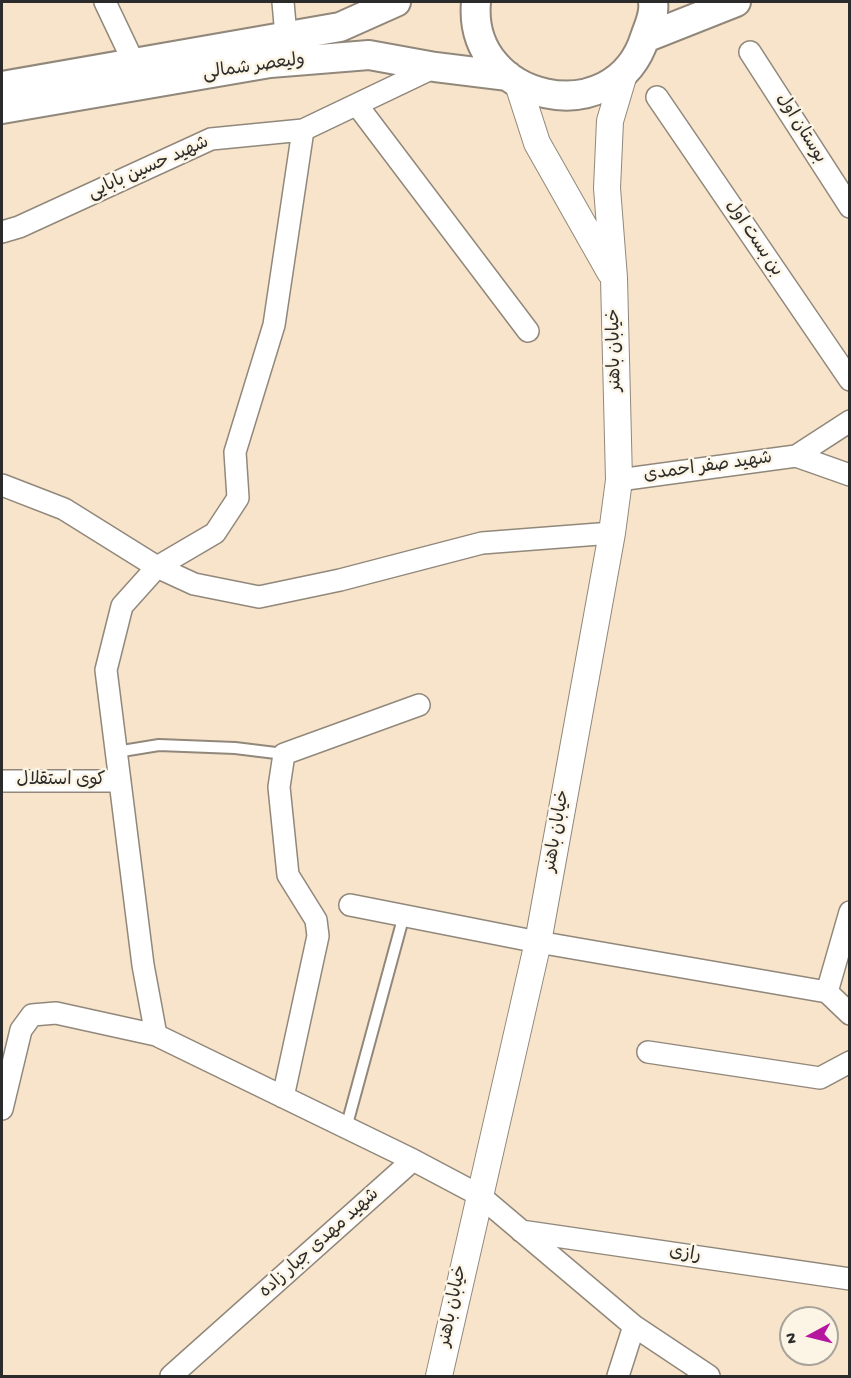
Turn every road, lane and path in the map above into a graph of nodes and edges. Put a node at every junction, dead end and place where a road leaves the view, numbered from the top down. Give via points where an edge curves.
1 (105, 2) edge
2 (283, 2) edge
3 (396, 2) edge
4 (476, 2) edge
5 (653, 2) edge
6 (736, 2) edge
7 (286, 36) junction
8 (645, 38) junction
9 (750, 52) dead end
10 (133, 62) junction
11 (435, 68) junction
12 (624, 74) junction
13 (513, 80) junction
14 (2, 86) edge
15 (657, 97) dead end
16 (357, 105) junction
17 (2, 109) edge
18 (303, 130) junction
19 (849, 207) edge
20 (2, 232) edge
21 (614, 278) junction
22 (528, 332) dead end
23 (849, 380) edge
24 (849, 421) edge
25 (796, 456) junction
26 (849, 475) edge
27 (619, 480) junction
28 (2, 485) edge
29 (612, 533) junction
30 (157, 567) junction
31 (418, 705) dead end
32 (116, 752) junction
33 (284, 754) junction
34 (2, 781) edge
35 (120, 781) junction
36 (350, 904) dead end
37 (849, 912) edge
38 (404, 915) junction
39 (538, 942) junction
40 (827, 992) junction
41 (849, 1014) edge
42 (156, 1035) junction
43 (648, 1052) dead end
44 (849, 1062) edge
45 (283, 1097) junction
46 (2, 1109) edge
47 (346, 1128) junction
48 (413, 1160) junction
49 (479, 1195) junction
50 (521, 1231) junction
51 (849, 1279) edge
52 (634, 1326) junction
53 (171, 1377) edge
54 (439, 1377) edge
55 (618, 1377) edge
56 (709, 1377) edge

1 - 10 street
2 - 7 street
3 - 7 main road, ولیعصر شمالی via 340,27
4 - 13 main road via 474,21 494,64
5 - 8 main road
6 - 8 main road
7 - 10 main road, ولیعصر شمالی
8 - 12 main road via 640,54
9 - 19 street, بوستان اول
10 - 14 main road, ولیعصر شمالی
11 - 13 main road, ولیعصر شمالی
11 - 16 street, شهید حسین بابایی
11 - 17 main road, ولیعصر شمالی via 369,55 270,63
12 - 13 main road, ولیعصر شمالی via 597,90 572,96 540,94
12 - 21 street, خیابان باهنر via 610,132 607,188
13 - 21 street, خیابان باهنر via 537,143
15 - 23 street, بن بست اول
16 - 18 street, شهید حسین بابایی
16 - 22 street
18 - 20 street, شهید حسین بابایی via 211,139
18 - 30 street via 274,325 235,452 238,498 215,533
21 - 27 street, خیابان باهنر
24 - 25 street
25 - 26 street
25 - 27 street, شهید صفر احمدی
27 - 29 street, خیابان باهنر
28 - 30 street via 64,509
29 - 30 street via 482,543 259,597 194,584
29 - 39 street, خیابان باهنر
30 - 32 street via 122,606 106,670
31 - 33 street
32 - 33 lane via 159,745
32 - 35 street
33 - 45 street via 279,787 288,875 316,920 318,936
34 - 35 street, کوی استقلال
35 - 42 street
36 - 38 street
37 - 40 street
38 - 39 street
38 - 47 lane
39 - 40 street
39 - 49 street, خیابان باهنر
40 - 41 street
42 - 45 street
42 - 46 street via 56,1013 32,1016 21,1030
43 - 44 street via 820,1078
45 - 47 street
47 - 48 street
48 - 49 street
48 - 53 street, شهید مهدی جبار زاده
49 - 50 street
49 - 54 street, خیابان باهنر
50 - 51 street, رازی
50 - 52 street
52 - 55 street
52 - 56 street

